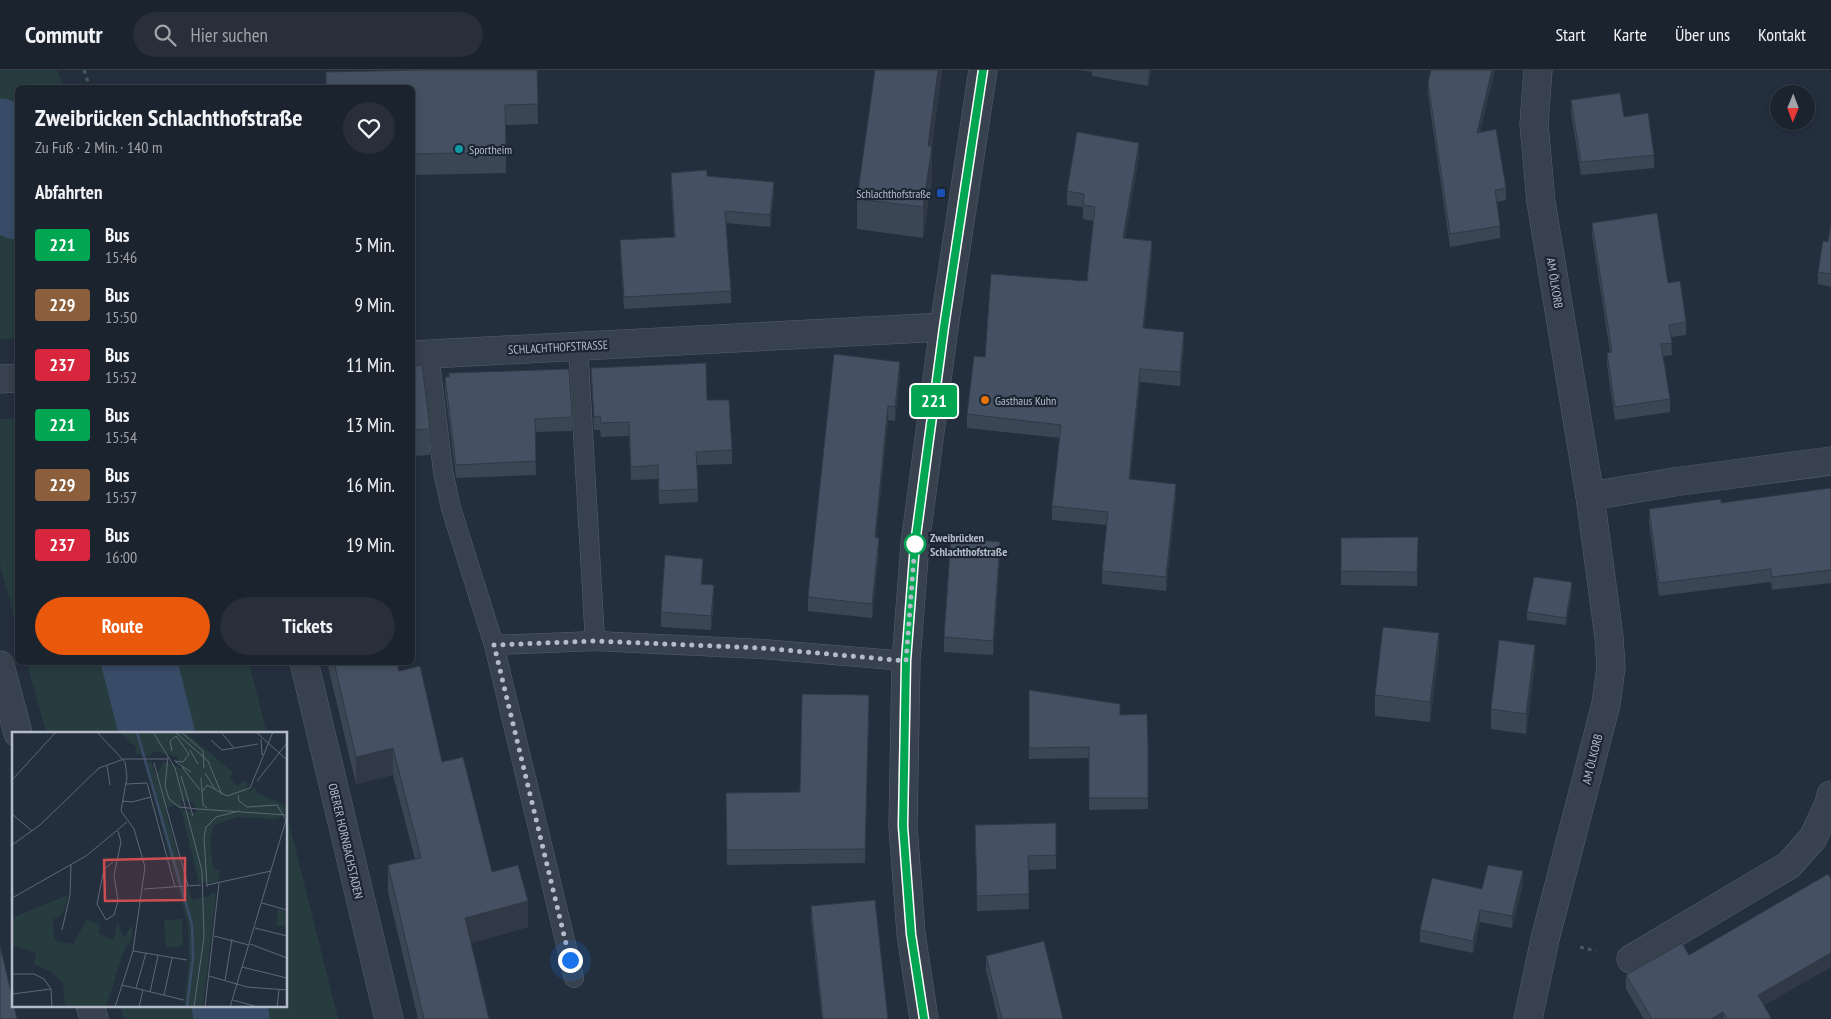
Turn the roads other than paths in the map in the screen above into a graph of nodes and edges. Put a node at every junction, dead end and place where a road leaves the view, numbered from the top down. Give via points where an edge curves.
1 (983, 70) edge
2 (1538, 70) edge
3 (944, 327) junction
4 (578, 346) junction
5 (421, 354) edge
6 (15, 378) edge
7 (0, 379) edge
8 (1831, 461) edge
9 (1590, 496) junction
10 (595, 641) junction
11 (494, 645) junction
12 (906, 661) junction
13 (0, 664) edge
14 (305, 665) edge
15 (18, 732) edge
16 (1831, 795) edge
17 (1631, 959) road end
18 (574, 978) dead end
19 (90, 1006) edge
20 (94, 1019) edge
21 (390, 1019) edge
22 (924, 1019) edge
23 (1528, 1019) edge

1 - 3 street
2 - 9 street, AM ÖLKORB via 1534,124 1541,202
3 - 4 street, SCHLACHTHOFSTRASSE
3 - 12 street via 915,544
4 - 5 street, SCHLACHTHOFSTRASSE
4 - 10 lane
5 - 11 lane via 451,508
6 - 7 street
8 - 9 street
9 - 23 street, AM ÖLKORB via 1611,667 1606,704 1545,939
10 - 11 lane
10 - 12 lane via 762,648
11 - 18 lane
12 - 22 street via 903,826 911,934
13 - 15 street
14 - 21 street, OBERER HORNBACHSTADEN
16 - 17 street via 1813,838 1789,865
19 - 20 street

